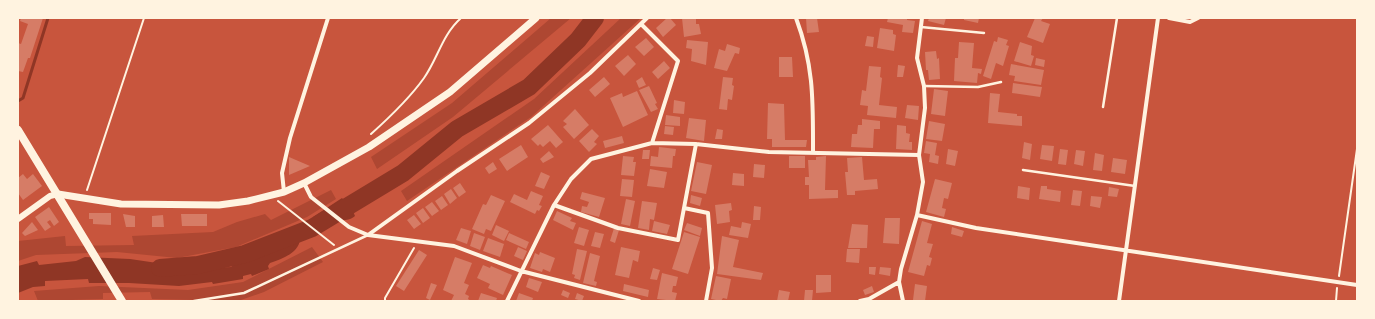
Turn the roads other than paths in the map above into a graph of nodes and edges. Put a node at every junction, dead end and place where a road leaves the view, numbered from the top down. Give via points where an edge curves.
1 (328, 18) edge
2 (536, 18) edge
3 (648, 18) edge
4 (796, 18) edge
5 (922, 18) edge
6 (1117, 18) edge
7 (1158, 18) edge
8 (1169, 18) edge
9 (1198, 18) edge
10 (641, 24) junction
11 (920, 27) junction
12 (984, 33) dead end
13 (1001, 82) dead end
14 (924, 86) junction
15 (1103, 107) dead end
16 (18, 130) edge
17 (652, 143) junction
18 (696, 144) junction
19 (813, 152) junction
20 (919, 155) junction
21 (1022, 170) dead end
22 (304, 183) junction
23 (1135, 186) junction
24 (284, 192) junction
25 (58, 194) junction
26 (554, 205) junction
27 (684, 208) junction
28 (917, 214) junction
29 (18, 219) edge
30 (368, 235) junction
31 (1126, 252) junction
32 (521, 271) junction
33 (900, 282) junction
34 (1357, 285) edge
35 (122, 301) edge
36 (194, 301) edge
37 (507, 301) edge
38 (638, 301) edge
39 (706, 301) edge
40 (860, 301) edge
41 (903, 301) edge
42 (1119, 301) edge

1 - 24 street via 290,138 282,173
2 - 22 main road via 450,92 369,147
3 - 10 street
4 - 19 street via 806,45 812,84
5 - 11 street
6 - 15 lane
7 - 23 street
8 - 9 street via 1190,22
10 - 17 street via 678,60
10 - 30 street via 590,73 529,123
11 - 12 lane
11 - 14 street via 917,58
13 - 14 lane via 978,87
14 - 20 street via 925,108
16 - 25 main road
17 - 18 street
17 - 26 street via 592,159 571,179
18 - 19 street via 769,152
18 - 27 street
19 - 20 street
20 - 28 street via 923,182
21 - 23 lane
22 - 24 main road
22 - 30 street via 311,198 350,227
23 - 31 street
24 - 25 main road via 219,205 121,204
25 - 29 street via 50,196
25 - 35 main road
26 - 27 street via 618,228 678,240
26 - 32 street
27 - 39 street via 708,213 712,268
28 - 31 street via 976,228
28 - 33 street via 901,269
30 - 32 street via 454,246
30 - 36 lane via 244,293
31 - 34 street
31 - 42 street
32 - 37 street
32 - 38 street
33 - 40 street via 869,299
33 - 41 street

